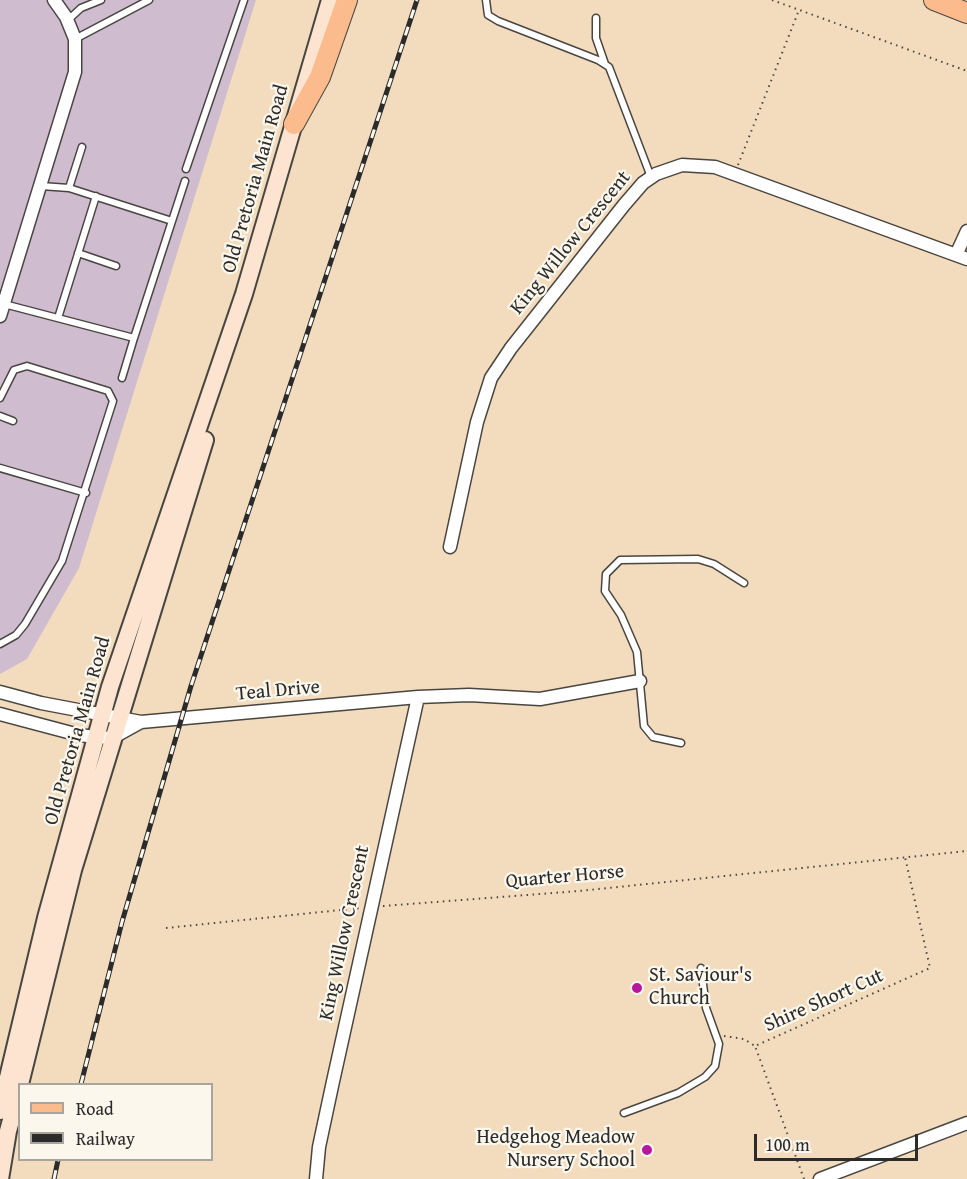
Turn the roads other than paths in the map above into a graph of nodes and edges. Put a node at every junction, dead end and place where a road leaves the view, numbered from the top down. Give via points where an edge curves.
1 (101, 0) edge
2 (149, 0) edge
3 (244, 0) edge
4 (330, 0) edge
5 (347, 0) edge
6 (486, 0) edge
7 (934, 0) edge
8 (56, 1) edge
9 (967, 13) edge
10 (596, 18) dead end
11 (67, 20) junction
12 (75, 39) junction
13 (605, 64) junction
14 (294, 124) junction
15 (82, 147) dead end
16 (186, 169) dead end
17 (651, 177) junction
18 (185, 181) dead end
19 (41, 186) junction
20 (69, 188) junction
21 (96, 196) junction
22 (172, 221) junction
23 (967, 231) edge
24 (78, 253) junction
25 (961, 257) edge
26 (116, 266) dead end
27 (2, 310) edge
28 (58, 318) junction
29 (134, 338) junction
30 (122, 378) dead end
31 (0, 398) edge
32 (0, 416) edge
33 (13, 421) dead end
34 (0, 468) edge
35 (86, 493) junction
36 (450, 547) dead end
37 (744, 583) dead end
38 (0, 644) edge
39 (640, 681) junction
40 (0, 692) edge
41 (418, 696) junction
42 (0, 714) edge
43 (111, 715) junction
44 (141, 722) junction
45 (104, 737) junction
46 (681, 743) dead end
47 (701, 968) dead end
48 (21, 1083) edge
49 (18, 1095) edge
50 (0, 1111) edge
51 (624, 1113) dead end
52 (967, 1123) edge
53 (0, 1179) edge
54 (316, 1179) edge
55 (820, 1179) edge

1 - 11 lane via 81,8
2 - 12 lane
3 - 16 lane
4 - 14 main road, Old Pretoria Main Road
5 - 14 main road via 320,77
6 - 13 lane via 488,15 498,21
7 - 9 main road
8 - 11 street
10 - 13 lane via 596,38
11 - 12 street
12 - 19 street via 73,85
13 - 17 lane via 612,73
14 - 43 main road, Old Pretoria Main Road via 219,370 220,394
15 - 20 lane
17 - 25 street, King Willow Crescent via 689,164 715,166
17 - 36 street, King Willow Crescent via 624,205 490,378
18 - 22 lane
19 - 20 lane
19 - 27 street
20 - 21 lane
21 - 22 lane
21 - 24 lane
22 - 29 lane
23 - 25 street
24 - 26 lane
24 - 28 lane
27 - 28 lane
28 - 29 lane
29 - 30 lane
31 - 35 lane via 14,370 27,366 112,395 112,410
32 - 33 lane
34 - 35 lane
35 - 38 lane via 56,570 25,624
37 - 39 lane via 698,559 636,558 614,563 606,574 604,588 634,644
39 - 41 street, Teal Drive via 540,699
39 - 46 lane via 641,711 647,733
40 - 43 street, Teal Drive
41 - 44 street, Teal Drive
41 - 54 street, King Willow Crescent via 319,1147
42 - 45 street via 79,735
43 - 44 street, Teal Drive
43 - 45 main road, Old Pretoria Main Road
44 - 45 street, Teal Drive
45 - 48 main road, Old Pretoria Main Road via 103,778 73,870
45 - 50 main road, Old Pretoria Main Road via 46,918
47 - 51 lane via 706,1008 719,1056 715,1066 678,1093
49 - 53 main road, Old Pretoria Main Road
52 - 55 street

